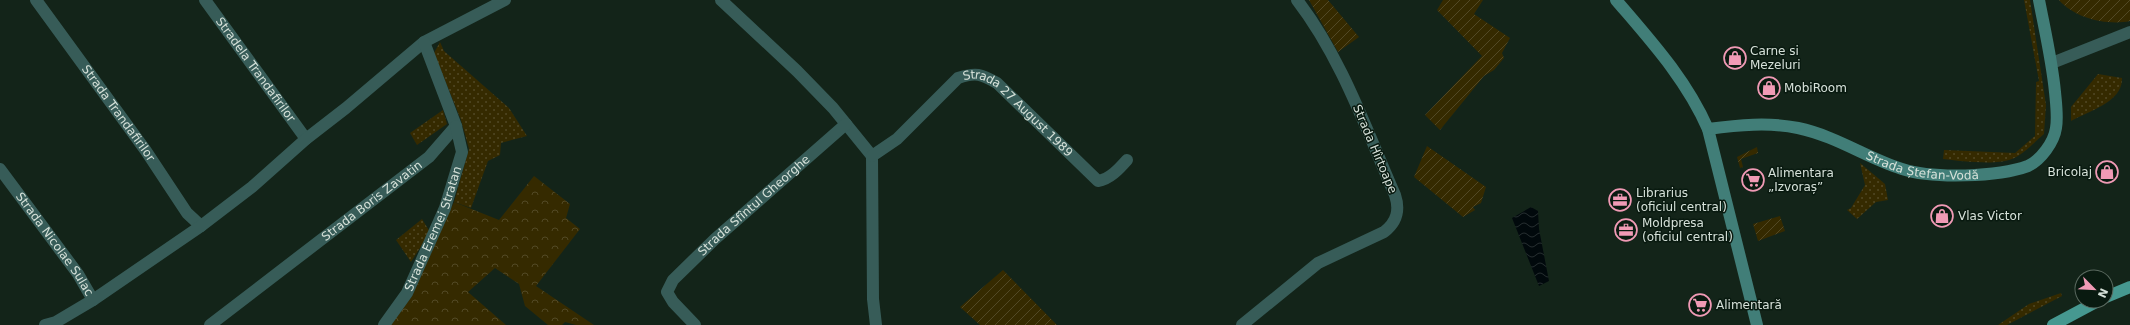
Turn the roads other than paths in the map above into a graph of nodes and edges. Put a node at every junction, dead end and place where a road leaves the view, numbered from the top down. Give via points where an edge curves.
1 (36, 0) edge
2 (205, 0) edge
3 (505, 0) edge
4 (721, 0) edge
5 (1298, 0) edge
6 (1616, 0) edge
7 (2038, 0) edge
8 (2130, 32) edge
9 (424, 42) junction
10 (2052, 63) junction
11 (846, 124) junction
12 (456, 126) junction
13 (1708, 129) junction
14 (306, 139) junction
15 (872, 156) junction
16 (1127, 160) dead end
17 (0, 170) edge
18 (201, 226) junction
19 (2130, 287) edge
20 (2114, 294) edge
21 (93, 300) junction
22 (2083, 309) edge
23 (45, 325) edge
24 (210, 325) edge
25 (384, 325) edge
26 (695, 325) edge
27 (876, 325) edge
28 (1242, 325) edge
29 (1757, 325) edge
30 (2053, 325) edge

1 - 18 street, Strada Trandafirilor via 146,151 187,213
2 - 14 street, Stradela Trandafirilor
3 - 9 street
4 - 11 street via 797,71
5 - 28 street, Strada Hîrtoape via 1310,17 1351,95 1395,195 1397,214 1391,226 1384,232 1318,263
6 - 13 street via 1678,74
7 - 10 street, Strada Ștefan-Vodă
8 - 10 street
9 - 12 street
9 - 14 street
10 - 13 street, Strada Ștefan-Vodă via 2056,128 2051,142 2029,165 2012,170 1946,176 1920,174 1826,136 1799,128 1748,125
11 - 15 street
11 - 26 street, Strada Sfîntul Gheorghe via 715,239 673,280 667,292
12 - 24 street, Strada Boris Zavatin via 429,157
12 - 25 street, Strada Eremei Stratan via 462,152 445,208 407,293
13 - 29 street
14 - 18 street via 252,187
15 - 16 street, Strada 27 August 1989 via 897,139 958,78 970,74 983,74 998,83 1098,181 1105,180
15 - 27 street via 873,292
17 - 21 street, Strada Nicolae Sulac via 78,274
18 - 21 street
19 - 20 main road
21 - 23 street via 56,322
22 - 30 main road

